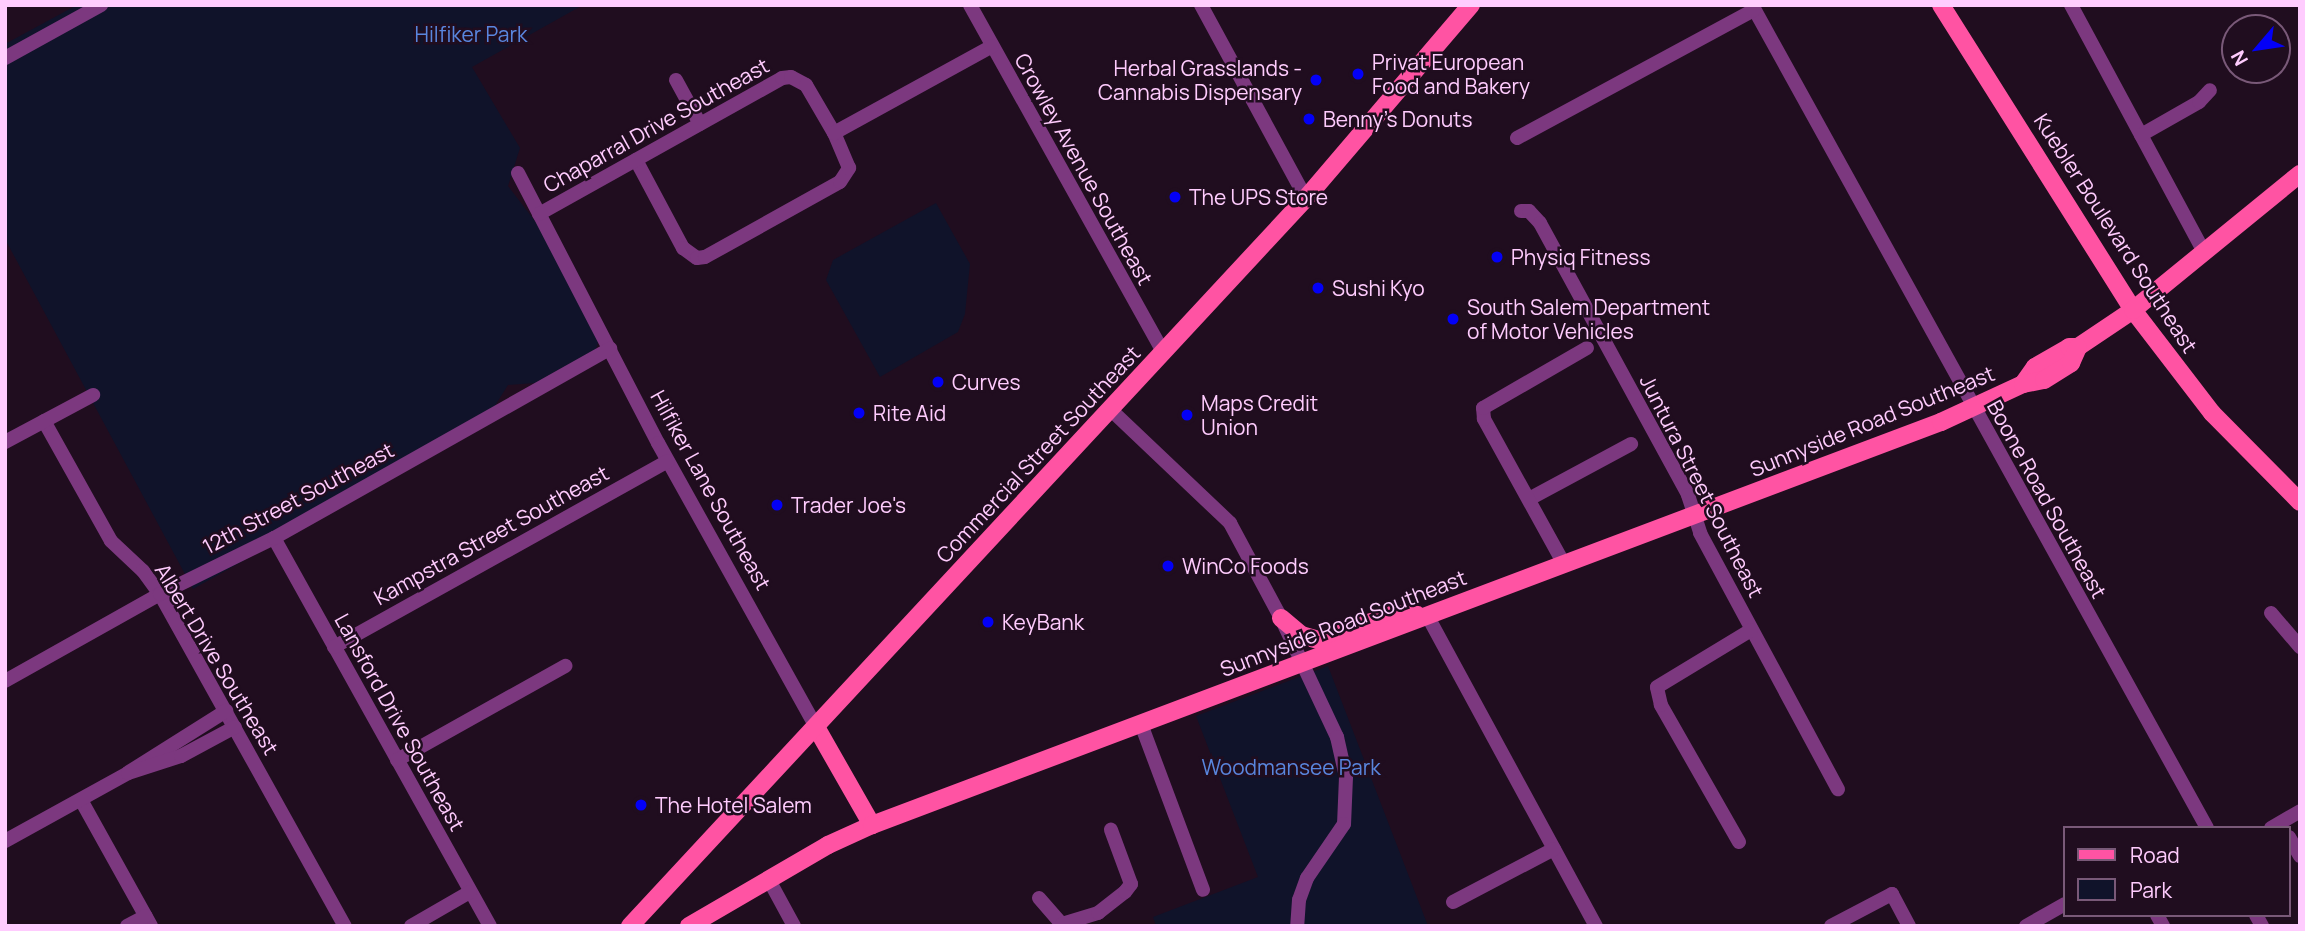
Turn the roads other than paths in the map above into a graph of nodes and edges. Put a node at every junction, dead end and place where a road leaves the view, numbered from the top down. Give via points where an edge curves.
1 (101, 5) edge
2 (970, 5) edge
3 (1201, 5) edge
4 (1471, 5) edge
5 (1941, 5) edge
6 (2071, 5) edge
7 (1753, 8) edge
8 (992, 46) junction
9 (5, 58) edge
10 (676, 80) dead end
11 (2210, 90) dead end
12 (700, 124) junction
13 (834, 133) junction
14 (2141, 135) junction
15 (1517, 138) dead end
16 (636, 160) junction
17 (518, 173) dead end
18 (2300, 174) edge
19 (1306, 198) junction
20 (1521, 211) dead end
21 (539, 214) junction
22 (2204, 252) junction
23 (2133, 310) junction
24 (1587, 348) dead end
25 (610, 349) junction
26 (1163, 352) junction
27 (93, 395) dead end
28 (1972, 408) junction
29 (1110, 409) junction
30 (44, 421) junction
31 (5, 442) edge
32 (1631, 444) dead end
33 (668, 461) junction
34 (1529, 499) junction
35 (2300, 502) edge
36 (1694, 515) junction
37 (274, 538) junction
38 (1564, 564) junction
39 (160, 594) junction
40 (2271, 613) dead end
41 (1427, 615) junction
42 (1281, 618) junction
43 (1751, 630) junction
44 (334, 647) junction
45 (2300, 648) edge
46 (1300, 663) junction
47 (565, 666) dead end
48 (5, 681) edge
49 (226, 711) junction
50 (1140, 724) junction
51 (235, 727) junction
52 (816, 727) junction
53 (397, 760) junction
54 (128, 773) junction
55 (1839, 789) dead end
56 (80, 800) junction
57 (2300, 811) edge
58 (872, 825) junction
59 (2206, 826) edge
60 (2279, 826) edge
61 (1111, 830) dead end
62 (2291, 840) edge
63 (5, 841) edge
64 (1739, 842) dead end
65 (1554, 849) junction
66 (2300, 856) edge
67 (769, 880) junction
68 (1203, 891) dead end
69 (470, 892) junction
70 (1039, 898) dead end
71 (1452, 902) dead end
72 (2064, 905) edge
73 (148, 921) edge
74 (127, 926) edge
75 (345, 926) edge
76 (411, 926) edge
77 (490, 926) edge
78 (630, 926) edge
79 (689, 926) edge
80 (794, 926) edge
81 (1297, 926) edge
82 (1596, 926) edge
83 (1830, 926) edge
84 (1909, 926) edge
85 (2026, 926) edge

1 - 9 street
2 - 8 street, Crowley Avenue Southeast
3 - 19 street
4 - 19 main road, Commercial Street Southeast
5 - 23 main road, Kuebler Boulevard Southeast
6 - 14 street
7 - 15 street
7 - 28 street, Boone Road Southeast
8 - 13 street
8 - 26 street, Crowley Avenue Southeast
10 - 12 street
11 - 14 street via 2199,102
12 - 13 street, Chaparral Drive Southeast via 792,77 806,85
12 - 16 street, Chaparral Drive Southeast
13 - 16 street via 849,168 840,182 705,257 697,258 683,248
14 - 22 street
16 - 21 street, Chaparral Drive Southeast
17 - 21 street, Hilfiker Lane Southeast
18 - 22 main road, Sunnyside Road Southeast
19 - 26 main road, Commercial Street Southeast
20 - 36 street, Juntura Street Southeast via 1529,211 1540,223 1688,495
21 - 25 street, Hilfiker Lane Southeast
22 - 23 main road, Sunnyside Road Southeast
23 - 28 main road, Sunnyside Road Southeast via 2078,347 2071,363 2044,380 2023,384
23 - 35 main road, Kuebler Boulevard Southeast via 2212,413
24 - 34 street via 1483,408 1484,419
25 - 33 street, Hilfiker Lane Southeast
25 - 37 street, 12th Street Southeast
26 - 29 main road, Commercial Street Southeast
27 - 30 street
28 - 36 main road, Sunnyside Road Southeast
28 - 59 street, Boone Road Southeast
29 - 42 street via 1224,515
29 - 52 main road, Commercial Street Southeast
30 - 31 street
30 - 39 street, Albert Drive Southeast via 104,531
32 - 34 street
33 - 44 street, Kampstra Street Southeast
33 - 52 street, Hilfiker Lane Southeast
34 - 38 street
36 - 38 main road, Sunnyside Road Southeast
36 - 43 street, Juntura Street Southeast
37 - 39 street, 12th Street Southeast
37 - 44 street, Lansford Drive Southeast
38 - 41 main road, Sunnyside Road Southeast
39 - 48 street, 12th Street Southeast
39 - 49 street, Albert Drive Southeast
40 - 45 street
41 - 42 main road via 1394,614 1319,639 1301,635
41 - 46 main road, Sunnyside Road Southeast
41 - 65 street
42 - 46 street
43 - 55 street, Juntura Street Southeast
43 - 64 street via 1657,687 1661,705
44 - 53 street, Lansford Drive Southeast
46 - 50 main road, Sunnyside Road Southeast
46 - 81 street via 1337,737 1346,794 1342,829 1307,878
47 - 53 street
49 - 51 street, Albert Drive Southeast
49 - 54 street
50 - 58 main road, Sunnyside Road Southeast
50 - 68 street
51 - 54 street via 181,756
51 - 75 street, Albert Drive Southeast
52 - 58 main road, Hilfiker Lane Southeast
52 - 78 main road, Commercial Street Southeast
53 - 69 street, Lansford Drive Southeast
54 - 56 street
56 - 63 street
56 - 73 street
57 - 60 street
58 - 67 main road, Sunnyside Road Southeast
61 - 70 street via 1131,884 1111,905 1077,922 1062,924
62 - 66 street
65 - 71 street
65 - 82 street
67 - 79 main road, Sunnyside Road Southeast
67 - 80 street
69 - 76 street
69 - 77 street, Lansford Drive Southeast
72 - 85 street
73 - 74 street
83 - 84 street via 1892,894

